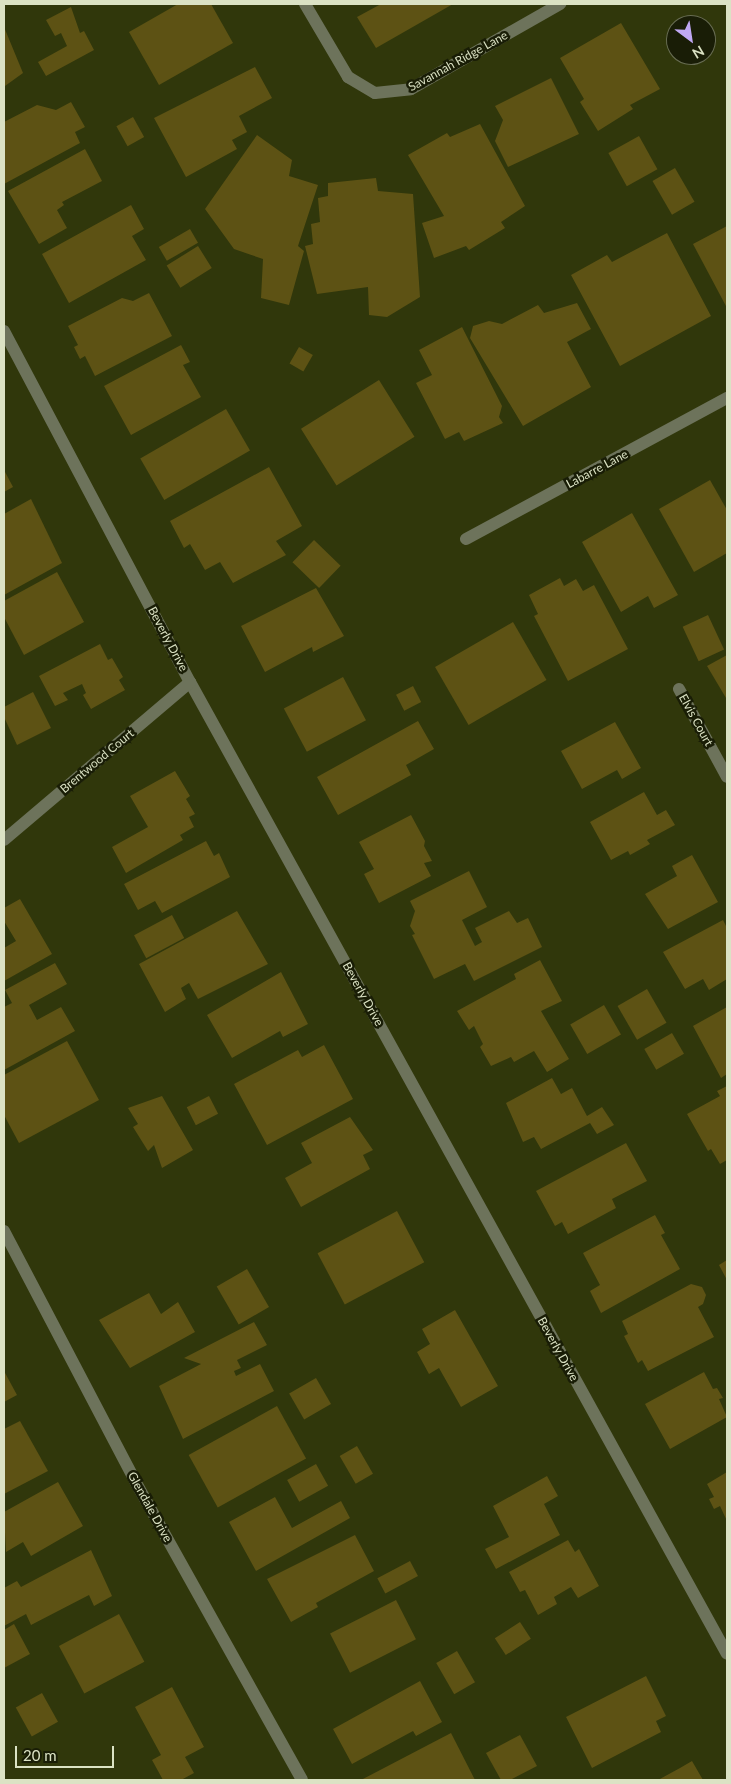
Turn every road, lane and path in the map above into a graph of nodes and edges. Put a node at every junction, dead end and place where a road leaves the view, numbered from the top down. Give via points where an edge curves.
1 (305, 4) edge
2 (560, 4) edge
3 (4, 331) edge
4 (727, 398) edge
5 (466, 539) dead end
6 (190, 682) junction
7 (679, 689) dead end
8 (727, 777) edge
9 (4, 840) edge
10 (4, 1231) edge
11 (727, 1654) edge
12 (302, 1780) edge

1 - 2 street, Savannah Ridge Lane via 348,77 375,93 410,90
3 - 6 street, Beverly Drive
4 - 5 street, Labarre Lane
6 - 9 street, Brentwood Court
6 - 11 street, Beverly Drive
7 - 8 street, Elvis Court
10 - 12 street, Glendale Drive via 135,1481

